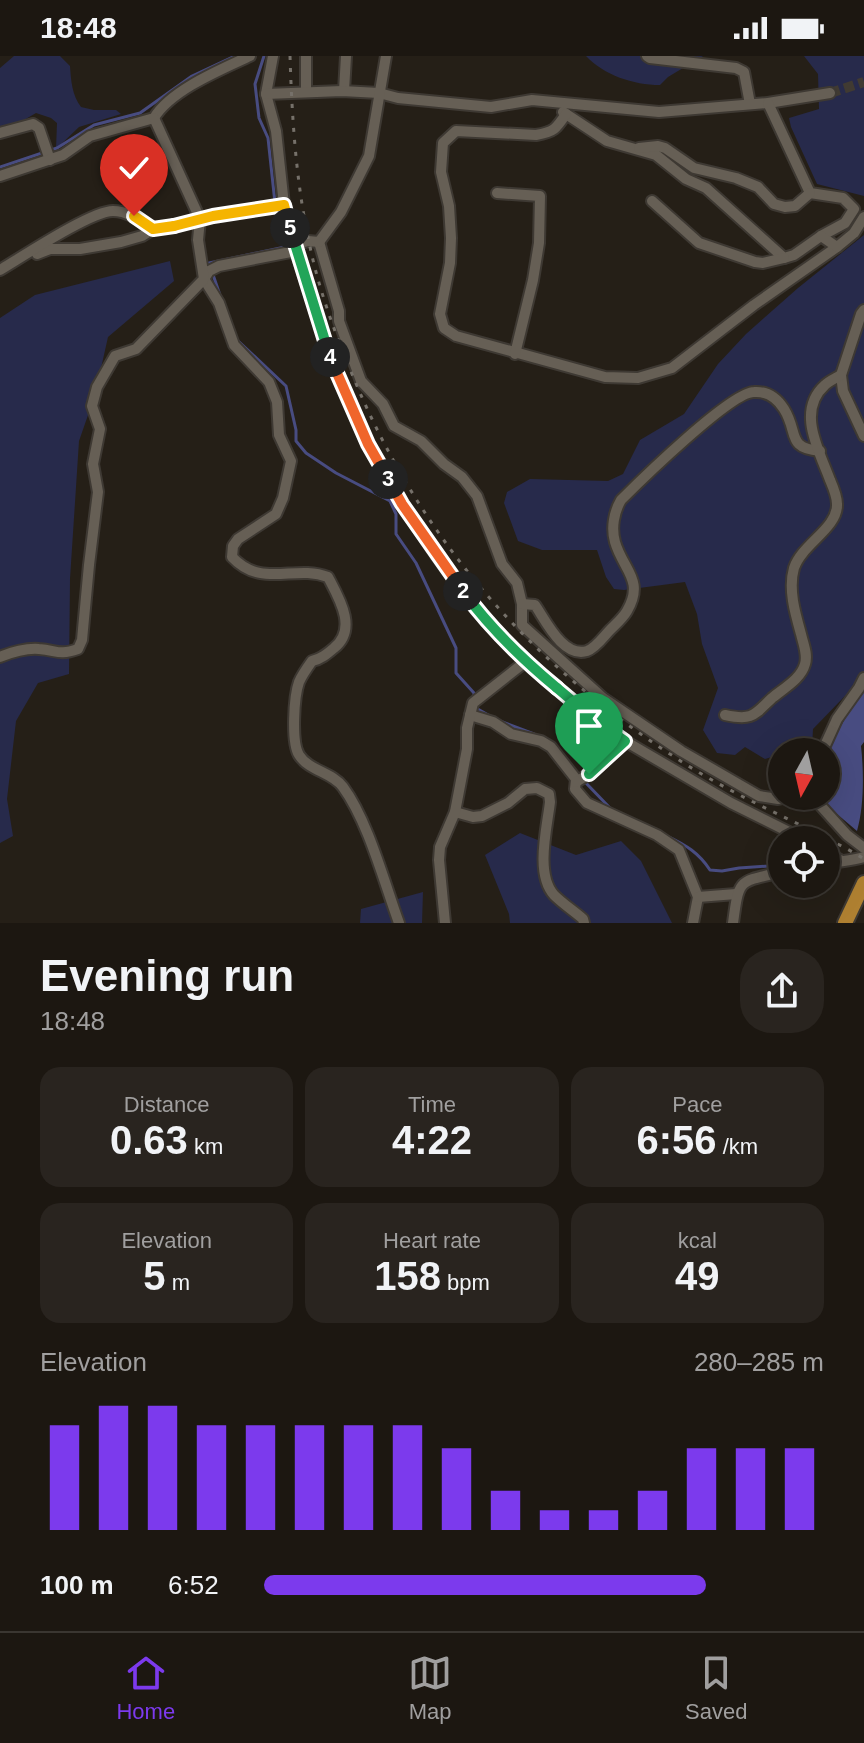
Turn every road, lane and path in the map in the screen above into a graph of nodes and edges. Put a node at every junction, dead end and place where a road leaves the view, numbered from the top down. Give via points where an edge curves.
1 (273, 56) edge
2 (306, 56) edge
3 (346, 56) edge
4 (386, 56) edge
5 (647, 56) edge
6 (241, 58) edge
7 (344, 91) junction
8 (306, 92) junction
9 (379, 93) junction
10 (830, 93) tunnel mouth
11 (266, 94) junction
12 (554, 101) junction
13 (768, 103) junction
14 (750, 104) junction
15 (566, 114) junction
16 (154, 118) junction
17 (0, 133) edge
18 (635, 149) junction
19 (50, 160) junction
20 (0, 176) edge
21 (497, 193) dead end
22 (810, 193) junction
23 (652, 201) dead end
24 (284, 205) junction
25 (864, 217) edge
26 (200, 219) junction
27 (153, 229) junction
28 (821, 236) junction
29 (319, 242) junction
30 (837, 247) junction
31 (295, 248) junction
32 (31, 251) junction
33 (784, 258) junction
34 (0, 270) edge
35 (204, 279) junction
36 (864, 310) edge
37 (515, 354) junction
38 (841, 375) junction
39 (864, 436) edge
40 (820, 451) junction
41 (522, 604) junction
42 (0, 657) edge
43 (525, 662) junction
44 (864, 678) edge
45 (470, 715) junction
46 (725, 715) dead end
47 (828, 738) edge
48 (625, 741) junction
49 (576, 782) junction
50 (768, 797) edge
51 (825, 810) edge
52 (455, 812) junction
53 (776, 826) edge
54 (864, 848) edge
55 (864, 857) edge
56 (842, 861) edge
57 (768, 875) edge
58 (864, 883) edge
59 (736, 894) junction
60 (698, 897) junction
61 (399, 923) edge
62 (445, 923) edge
63 (584, 923) edge
64 (693, 923) edge
65 (733, 923) edge
66 (845, 923) edge

1 - 11 street
2 - 8 street
3 - 7 street
4 - 9 street
5 - 14 street via 736,68 744,72
6 - 16 street via 175,97
7 - 8 street
7 - 9 street
8 - 11 street
9 - 12 street via 491,107
9 - 29 street via 369,156
10 - 13 street
11 - 24 street
12 - 14 street via 659,112
12 - 15 street
13 - 14 street
13 - 22 street
15 - 18 street via 607,141
15 - 37 street via 548,133 456,131 443,143 441,172 451,238 440,314 444,328
16 - 19 street via 90,136
16 - 26 street
17 - 19 street via 33,124
18 - 22 street via 665,148 694,168 758,187 774,204 785,207 795,206
18 - 33 street via 656,155 706,188
19 - 20 street
21 - 37 street via 540,196 539,243
22 - 28 street via 843,198 854,209 845,223
23 - 33 street via 699,243 755,262
24 - 26 street
24 - 31 street
25 - 30 street
26 - 27 street
26 - 35 street
27 - 32 street via 121,242 50,249 38,255
27 - 32 street via 134,216 112,211
28 - 30 street
28 - 33 street
29 - 31 street
29 - 41 street via 361,381 383,404 394,426 421,441 477,496
30 - 37 street via 672,368 638,378 605,377
31 - 35 street via 219,266
31 - 43 street via 330,356 368,444 436,555 477,611
32 - 34 street
35 - 42 street via 136,349 115,356 97,387 92,406 100,429 93,464 98,492 78,649 65,654 38,649
35 - 61 street via 234,345 269,382 277,402 279,435 291,461 276,514 238,539 232,557 263,574 328,577 341,603 347,627 340,643 312,661 300,679 295,740 299,755 342,785 367,833
36 - 38 street
38 - 39 street
38 - 40 street via 813,401 809,420
40 - 41 street via 797,443 791,420 770,394 751,391 693,432 621,500 613,527 615,544 635,591 627,612 596,645 587,651 562,645 535,605
40 - 46 street via 837,503 835,517 798,557 793,572 806,663 797,679 757,714
41 - 50 street via 522,625 603,698
43 - 45 street via 473,703
43 - 48 street
44 - 47 street
45 - 49 street via 551,747
45 - 52 street
48 - 49 street
48 - 53 street
49 - 60 street via 575,789 587,803 679,850
51 - 54 street
52 - 62 street via 440,847
52 - 63 street via 482,816 525,789 549,794 545,882
55 - 56 street
57 - 59 street via 742,884
58 - 66 highway
59 - 60 street
59 - 65 street
60 - 64 street

